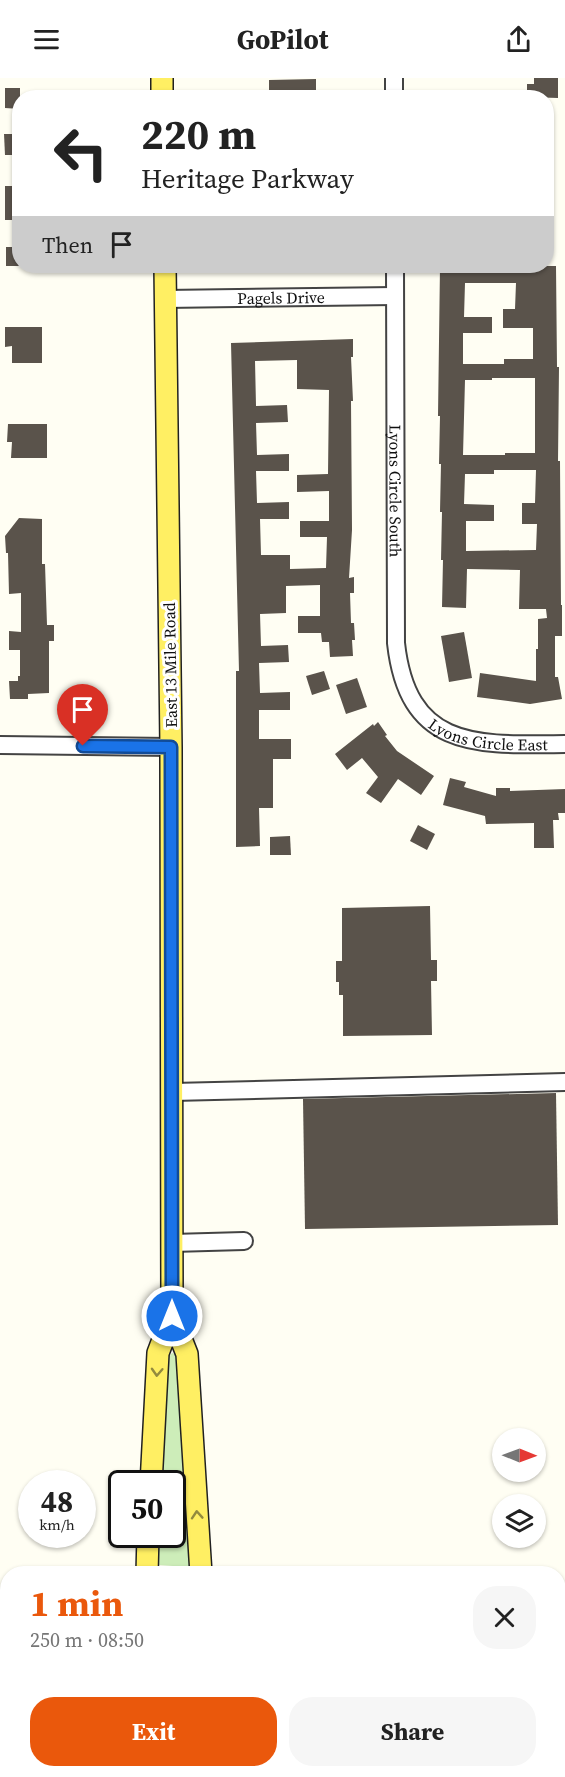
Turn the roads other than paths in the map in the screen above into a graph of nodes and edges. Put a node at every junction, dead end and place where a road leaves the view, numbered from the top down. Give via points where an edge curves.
1 (165, 273) edge
2 (395, 273) edge
3 (395, 296) junction
4 (165, 299) junction
5 (418, 711) joint
6 (565, 744) edge
7 (0, 745) edge
8 (171, 747) junction
9 (565, 1082) edge
10 (173, 1092) junction
11 (244, 1241) dead end
12 (172, 1242) junction
13 (172, 1316) junction
14 (152, 1470) edge
15 (148, 1548) edge
16 (147, 1566) edge
17 (200, 1566) edge

1 - 4 main road, East 13 Mile Road
2 - 3 street, Lyons Circle South
3 - 4 street, Pagels Drive
3 - 5 street, Lyons Circle South via 396,643 408,694
4 - 8 main road, East 13 Mile Road
5 - 6 street, Lyons Circle East via 435,726 472,741 496,745
7 - 8 street
8 - 10 main road, East 13 Mile Road
9 - 10 street
10 - 12 main road, East 13 Mile Road
11 - 12 street
12 - 13 main road, East 13 Mile Road
13 -> 14 main road, East 13 Mile Road via 158,1353
17 -> 13 main road, East 13 Mile Road via 187,1354
15 - 16 main road

